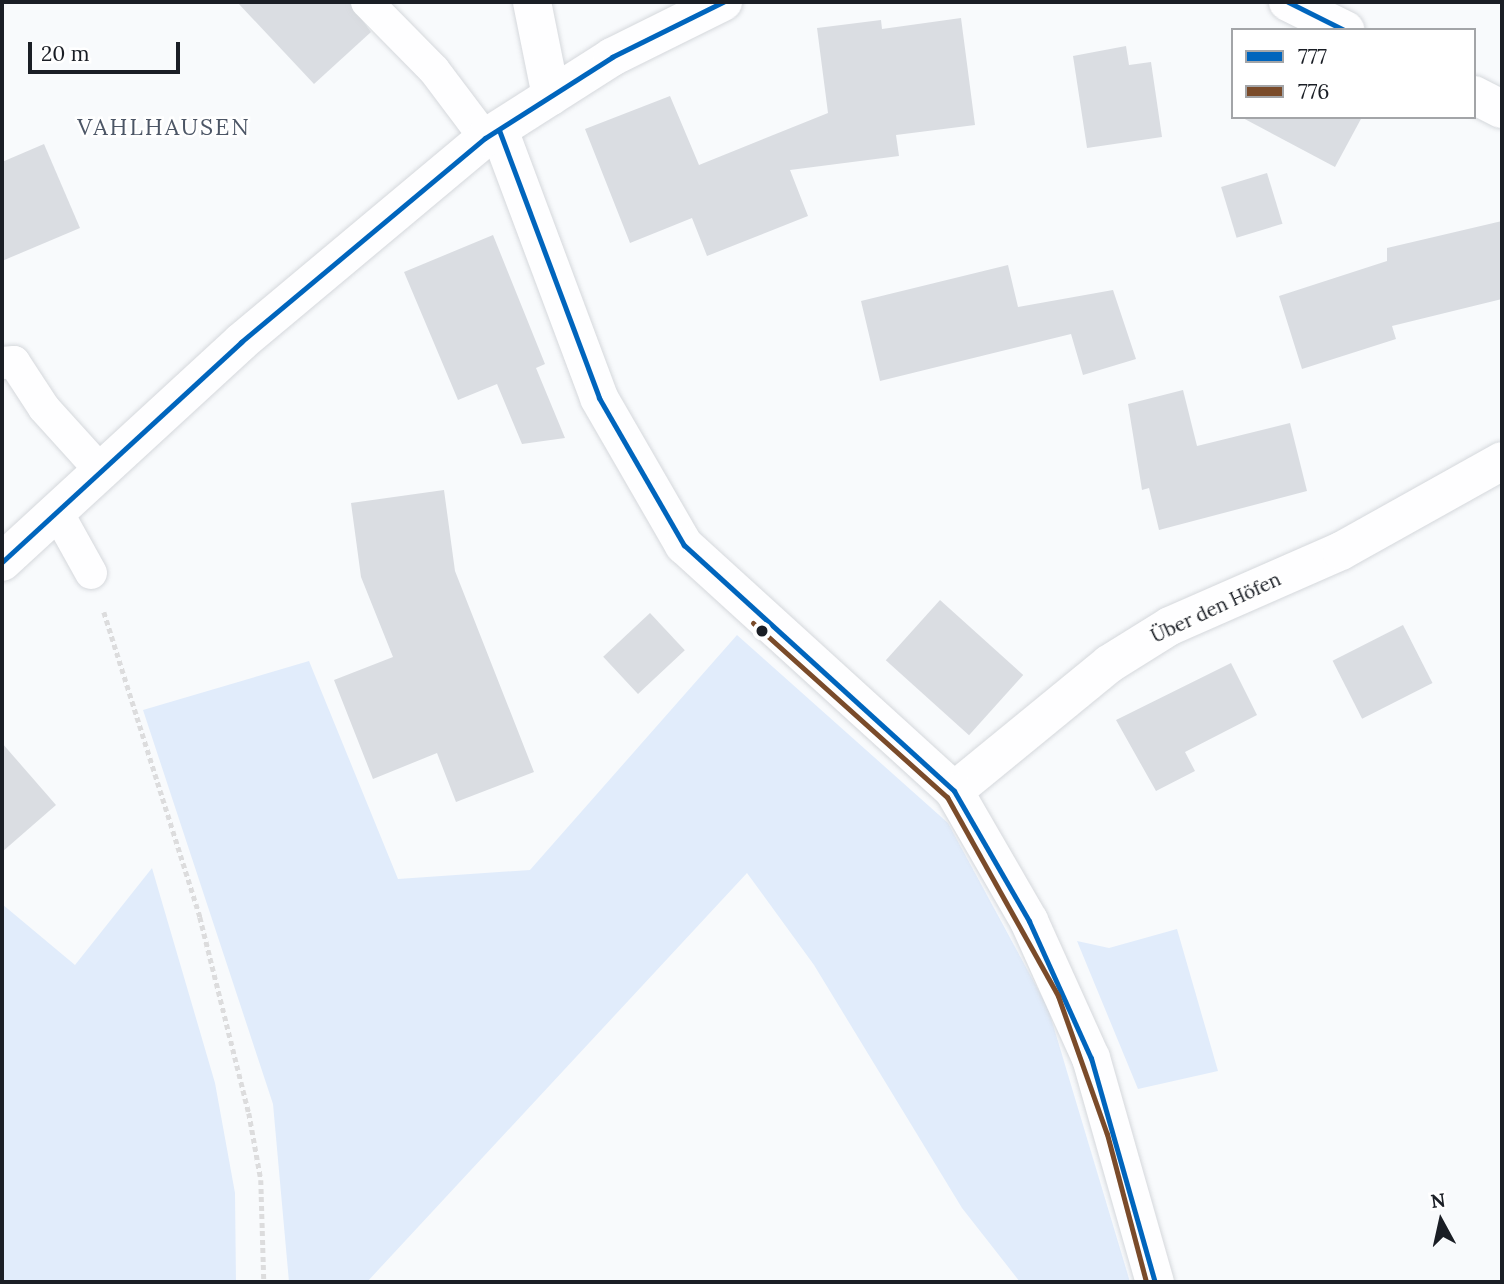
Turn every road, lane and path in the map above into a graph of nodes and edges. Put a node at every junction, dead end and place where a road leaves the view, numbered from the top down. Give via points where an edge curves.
1 (367, 2) edge
2 (532, 2) edge
3 (723, 2) edge
4 (1288, 2) edge
5 (1341, 28) edge
6 (551, 96) junction
7 (1476, 96) edge
8 (1502, 109) edge
9 (492, 134) junction
10 (2, 363) edge
11 (1502, 461) edge
12 (100, 470) junction
13 (56, 510) junction
14 (2, 562) edge
15 (91, 573) joint
16 (954, 791) junction
17 (264, 1282) edge
18 (1155, 1282) edge

1 - 9 lane
2 - 6 street
3 - 6 street via 622,51
4 - 5 street
6 - 9 street
7 - 8 street
9 - 12 street via 304,287
9 - 16 street via 599,398 684,545
10 - 12 lane via 14,362 44,408
11 - 16 street, Über den Höfen via 1341,551 1170,626 1109,664
12 - 13 street
13 - 14 street
13 - 15 lane
15 - 17 path via 200,917 249,1113 261,1180
16 - 18 street via 1066,992 1115,1131

